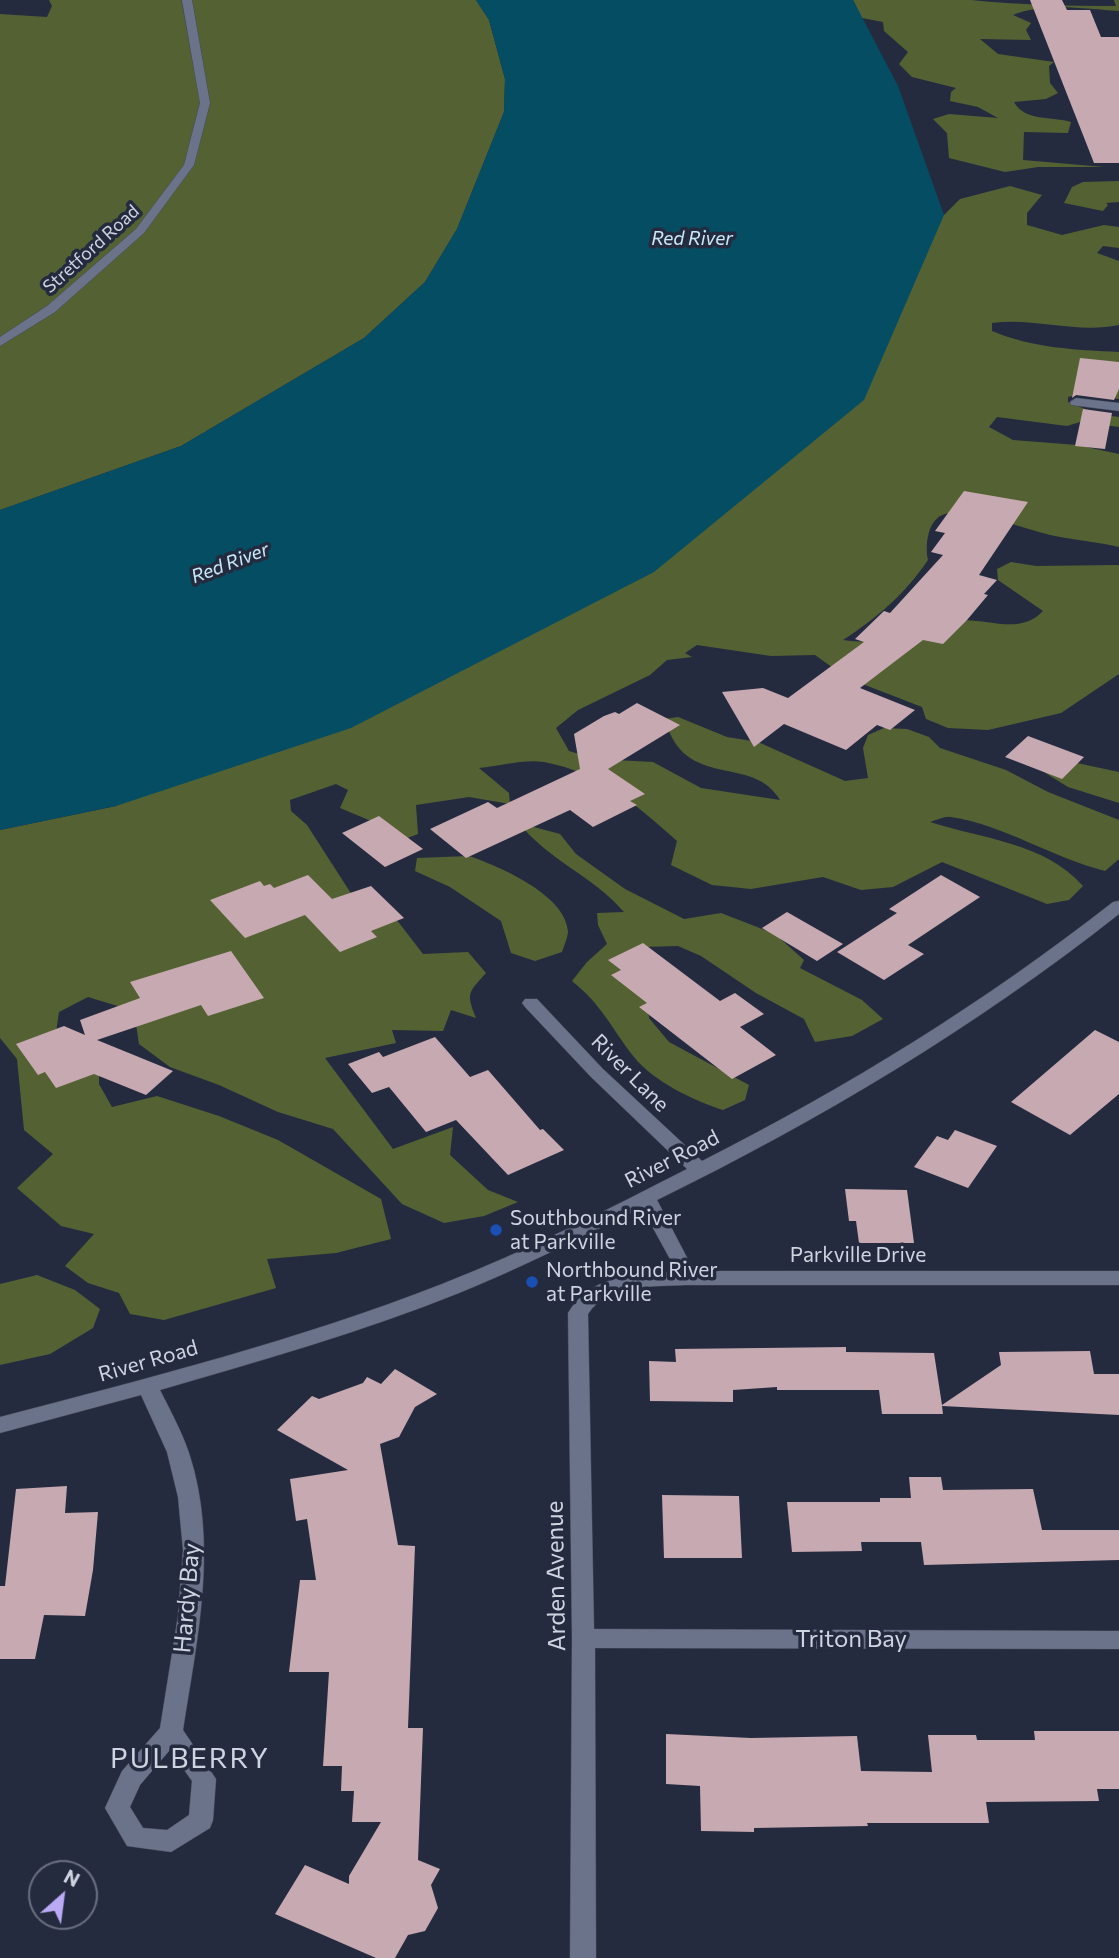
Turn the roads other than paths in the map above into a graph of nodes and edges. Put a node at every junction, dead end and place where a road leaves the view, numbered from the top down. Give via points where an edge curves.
1 (187, 0) edge
2 (0, 342) edge
3 (1076, 402) dead end
4 (1119, 407) edge
5 (1119, 906) edge
6 (531, 1003) dead end
7 (701, 1171) junction
8 (646, 1198) junction
9 (686, 1278) junction
10 (1119, 1278) edge
11 (148, 1386) junction
12 (0, 1425) edge
13 (583, 1638) junction
14 (1119, 1640) edge
15 (171, 1732) junction
16 (583, 1958) edge

1 - 2 street, Stretford Road via 205,103 189,165 141,231 51,309
3 - 4 street
5 - 7 street, River Road via 960,1025
6 - 7 street, River Lane
7 - 8 street, River Road
8 - 9 street
8 - 11 street, River Road via 429,1296 338,1329
9 - 10 street, Parkville Drive
9 - 13 street, Arden Avenue via 625,1284 597,1293 583,1302 578,1313
11 - 12 street, River Road
11 - 15 street, Hardy Bay via 178,1452 189,1497 194,1549
13 - 14 street, Triton Bay
13 - 16 street, Arden Avenue
15 - 15 street via 204,1779 201,1819 171,1841 135,1838 117,1808 131,1778

